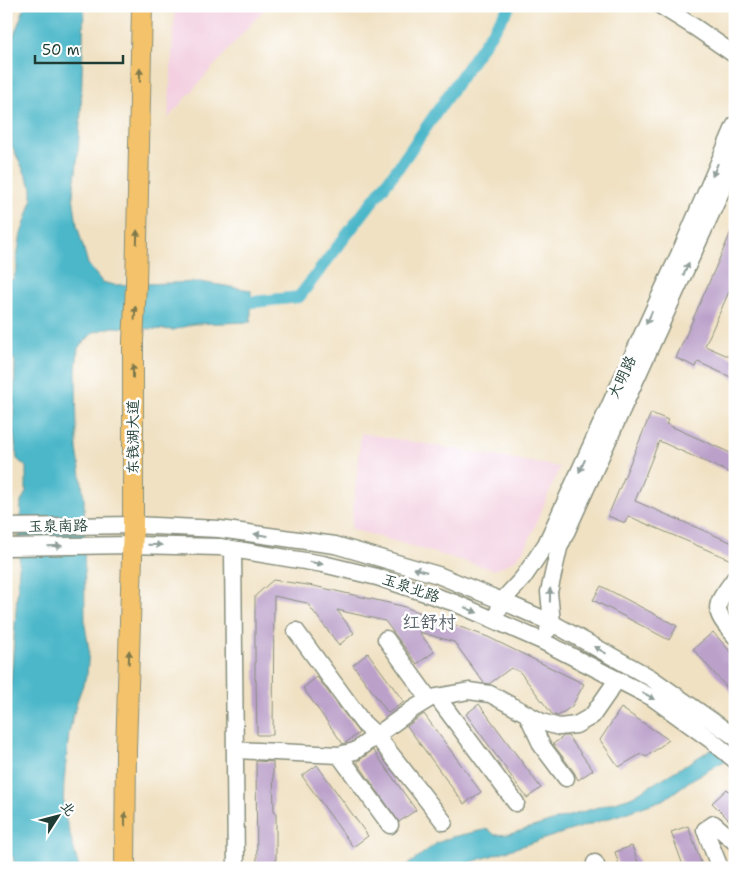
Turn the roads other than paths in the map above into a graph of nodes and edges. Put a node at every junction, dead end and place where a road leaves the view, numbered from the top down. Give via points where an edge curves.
1 (142, 6) edge
2 (661, 6) edge
3 (735, 55) edge
4 (735, 125) edge
5 (735, 161) edge
6 (109, 525) joint
7 (6, 527) edge
8 (132, 535) junction
9 (106, 545) joint
10 (6, 547) edge
11 (232, 549) junction
12 (735, 578) edge
13 (502, 601) junction
14 (495, 620) junction
15 (552, 623) junction
16 (296, 631) dead end
17 (735, 636) edge
18 (386, 639) dead end
19 (542, 641) junction
20 (617, 680) junction
21 (433, 698) junction
22 (527, 714) junction
23 (732, 734) edge
24 (376, 735) junction
25 (234, 750) junction
26 (339, 755) junction
27 (735, 760) edge
28 (566, 778) dead end
29 (516, 803) dead end
30 (444, 822) dead end
31 (390, 825) dead end
32 (735, 842) edge
33 (125, 868) edge
34 (236, 868) edge
35 (720, 868) edge

8 -> 1 main road, 东钱湖大道 via 133,340
2 - 3 street
4 -> 13 street, 大明路 via 546,544 524,578
15 -> 5 street, 大明路 via 549,592 559,548
6 - 7 street, 玉泉南路
6 - 8 street, 玉泉北路
8 - 9 street, 玉泉北路
8 -> 11 street, 玉泉北路
13 -> 8 street, 玉泉北路 via 438,575 335,545 219,529
33 -> 8 main road, 东钱湖大道
10 -> 9 street, 玉泉南路
11 -> 14 street, 玉泉北路 via 323,564 377,577
11 - 25 street
12 - 17 street via 717,608 720,619
13 - 14 street, 大明路
13 - 15 street, 玉泉北路
14 - 19 street, 玉泉北路
15 - 19 street
23 -> 15 street, 玉泉北路 via 651,678
16 - 24 street via 363,723
18 - 21 street
19 - 20 street, 玉泉北路
20 - 22 street via 592,716 576,725 559,727
20 -> 27 street, 玉泉北路 via 653,698
21 - 22 street via 469,691 490,694
21 - 24 street
21 - 29 street
22 - 28 street via 542,746
24 - 26 street via 355,750
24 - 30 street
25 - 26 street
25 - 34 street
26 - 31 street
32 - 35 street via 714,824 706,830

